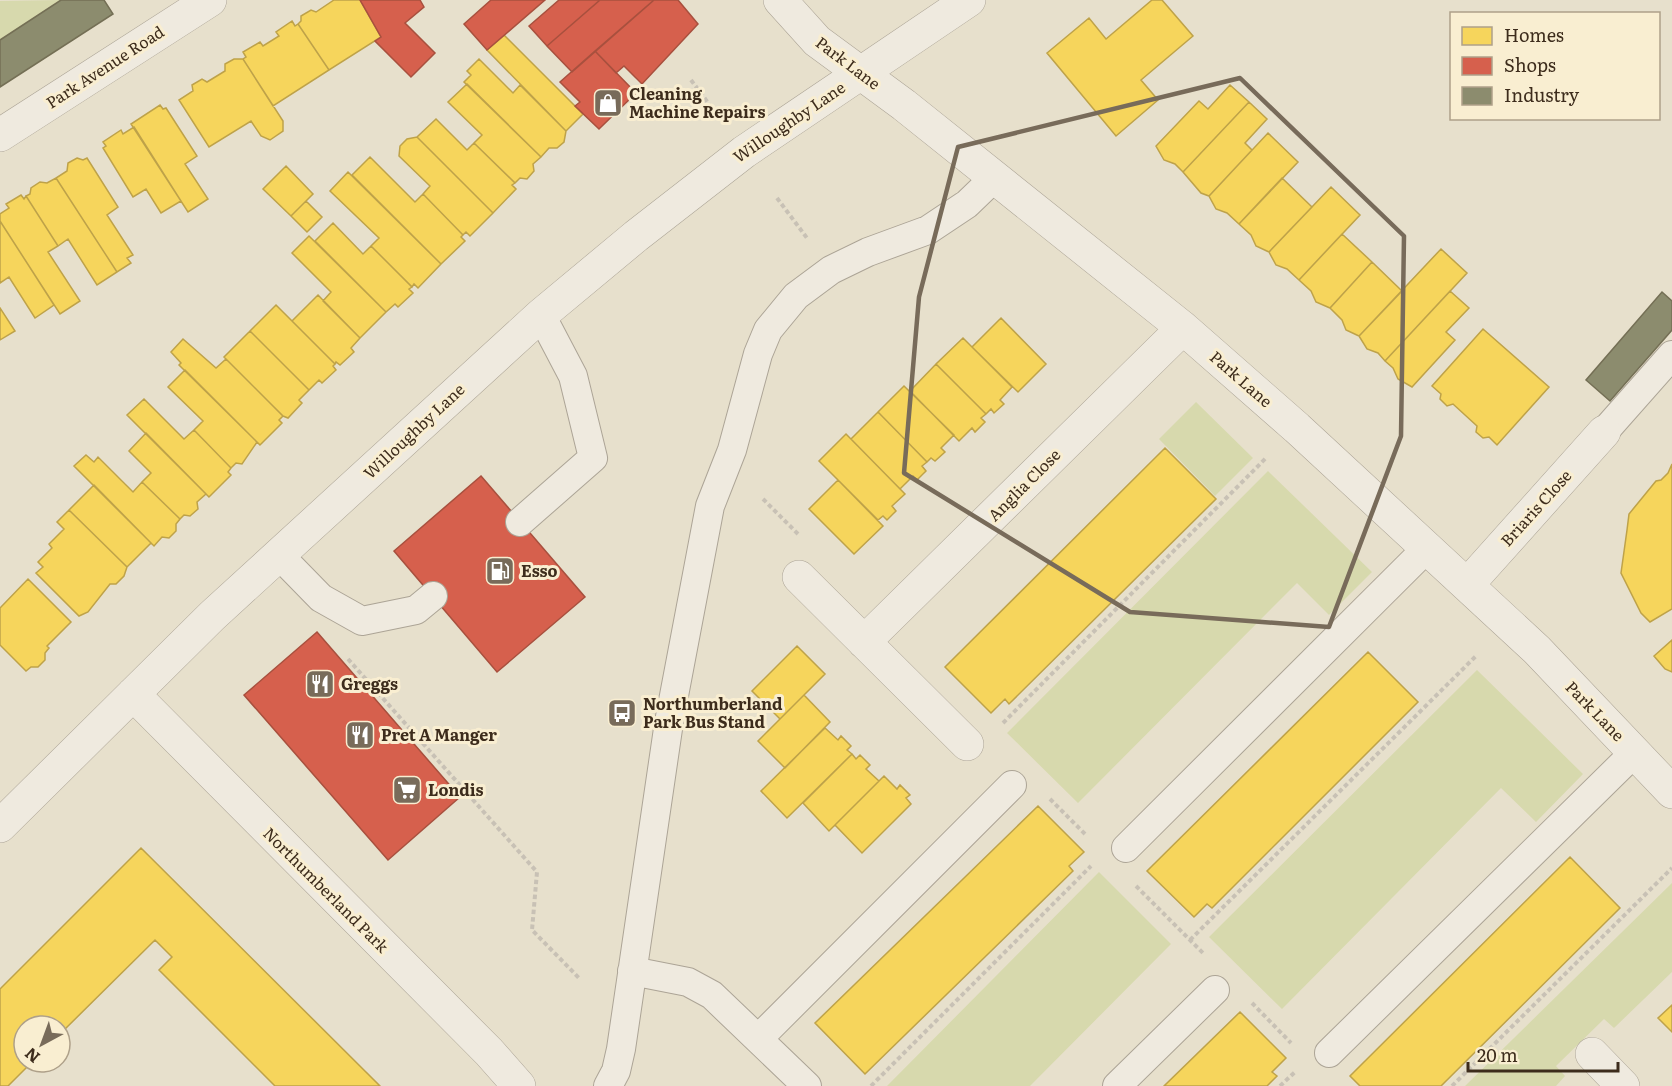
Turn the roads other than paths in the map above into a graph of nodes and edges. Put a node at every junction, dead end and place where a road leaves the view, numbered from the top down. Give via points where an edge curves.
1 (210, 0) edge
2 (780, 0) edge
3 (969, 0) edge
4 (860, 73) junction
5 (0, 135) edge
6 (995, 177) junction
7 (541, 315) junction
8 (1183, 328) junction
9 (1672, 356) edge
10 (1604, 432) joint
11 (520, 522) dead end
12 (1428, 547) junction
13 (279, 555) junction
14 (799, 577) dead end
15 (1468, 584) junction
16 (433, 596) dead end
17 (864, 642) junction
18 (133, 694) junction
19 (967, 744) dead end
20 (1635, 752) junction
21 (1012, 785) dead end
22 (1672, 792) edge
23 (0, 826) edge
24 (1126, 848) dead end
25 (632, 971) junction
26 (1215, 990) dead end
27 (759, 1038) junction
28 (1329, 1053) dead end
29 (1592, 1054) dead end
30 (519, 1086) edge
31 (608, 1086) edge
32 (807, 1086) edge
33 (1117, 1086) edge
34 (1623, 1086) edge

1 - 5 street, Park Avenue Road
2 - 4 street, Park Lane via 817,41
3 - 4 street, Willoughby Lane
4 - 6 street, Park Lane
4 - 7 street, Willoughby Lane via 713,174
6 - 8 street, Park Lane
6 - 25 lane via 967,204 928,230 831,270 796,296 768,330 732,450 710,506 669,722
7 - 11 lane via 573,376 593,458
7 - 13 street, Willoughby Lane
8 - 12 street, Park Lane
8 - 17 street, Anglia Close
9 - 10 lane
10 - 15 street, Briaris Close
12 - 15 street, Park Lane
12 - 24 lane
13 - 16 lane via 321,598 362,621 416,610
13 - 18 street, Willoughby Lane
14 - 17 street
15 - 20 street, Park Lane
17 - 19 street
18 - 23 street, Willoughby Lane
18 - 30 street, Northumberland Park
20 - 22 street, Park Lane
20 - 28 lane
21 - 27 lane
25 - 27 lane via 688,982 712,995
25 - 31 lane via 618,1060
26 - 33 lane
27 - 32 lane
29 - 34 street

